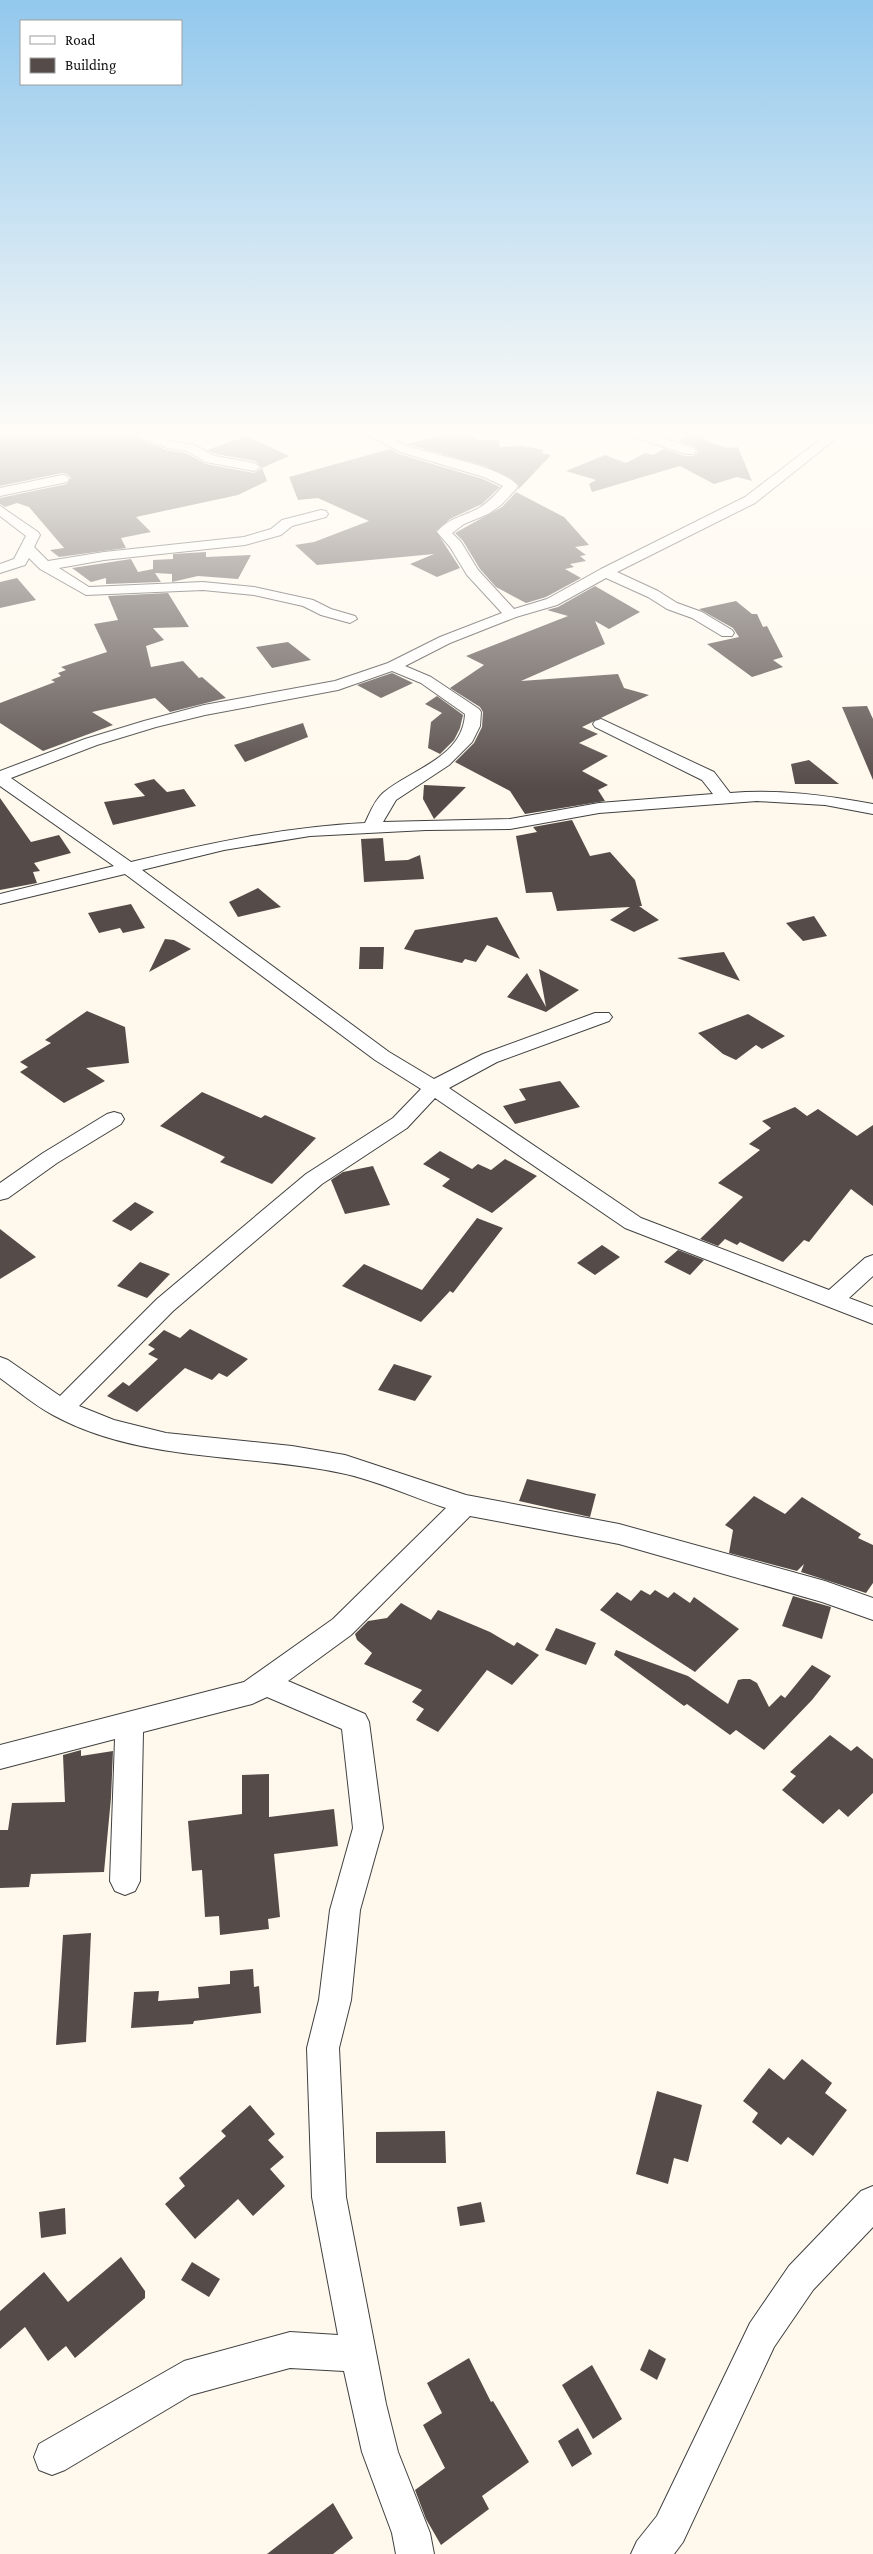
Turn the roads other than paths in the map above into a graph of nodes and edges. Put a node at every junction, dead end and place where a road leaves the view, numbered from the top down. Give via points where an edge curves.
1 (25, 548) edge
2 (28, 548) edge
3 (177, 548) edge
4 (458, 548) edge
5 (654, 548) edge
6 (45, 566) junction
7 (0, 569) edge
8 (606, 572) junction
9 (511, 614) junction
10 (350, 619) dead end
11 (727, 633) dead end
12 (393, 666) junction
13 (601, 724) dead end
14 (0, 777) edge
15 (725, 798) junction
16 (873, 809) edge
17 (372, 826) junction
18 (128, 868) junction
19 (0, 899) edge
20 (602, 1017) dead end
21 (434, 1088) junction
22 (114, 1119) dead end
23 (0, 1193) edge
24 (873, 1263) edge
25 (833, 1300) junction
26 (873, 1316) edge
27 (0, 1366) edge
28 (61, 1409) junction
29 (465, 1505) junction
30 (873, 1609) edge
31 (266, 1684) junction
32 (129, 1723) junction
33 (0, 1757) edge
34 (125, 1881) dead end
35 (873, 2203) edge
36 (359, 2354) junction
37 (52, 2457) dead end
38 (416, 2554) edge
39 (650, 2554) edge

1 - 7 street via 20,562
2 - 6 street
3 - 6 street
4 - 9 street via 472,572
5 - 8 street
6 - 10 street via 86,590 203,586 254,591 308,603
8 - 9 street via 552,602
8 - 11 street via 672,606 697,615
9 - 12 street via 445,640
12 - 14 street via 318,690 204,710 150,724 91,742
12 - 17 street via 426,680 473,712 475,720 461,746 388,798
13 - 15 street via 708,776
14 - 18 street
15 - 16 street via 788,796
15 - 17 street via 599,808 510,824
17 - 18 street via 310,831 224,845
18 - 19 street
18 - 21 street via 382,1056
20 - 21 street via 490,1058
21 - 25 street via 633,1223
21 - 28 street via 400,1123 314,1179 165,1305
22 - 23 street
24 - 25 street
25 - 26 street
27 - 28 street
28 - 29 street via 109,1428 166,1442 345,1464
29 - 30 street via 619,1534 825,1592
29 - 31 street via 342,1627
31 - 32 street via 252,1692
31 - 36 street via 355,1722 368,1828 345,1910 335,2000 323,2048 329,2197
32 - 33 street
32 - 34 street
35 - 39 street via 801,2278 762,2335 670,2529
36 - 37 street via 290,2350 184,2379
36 - 38 street via 380,2452

